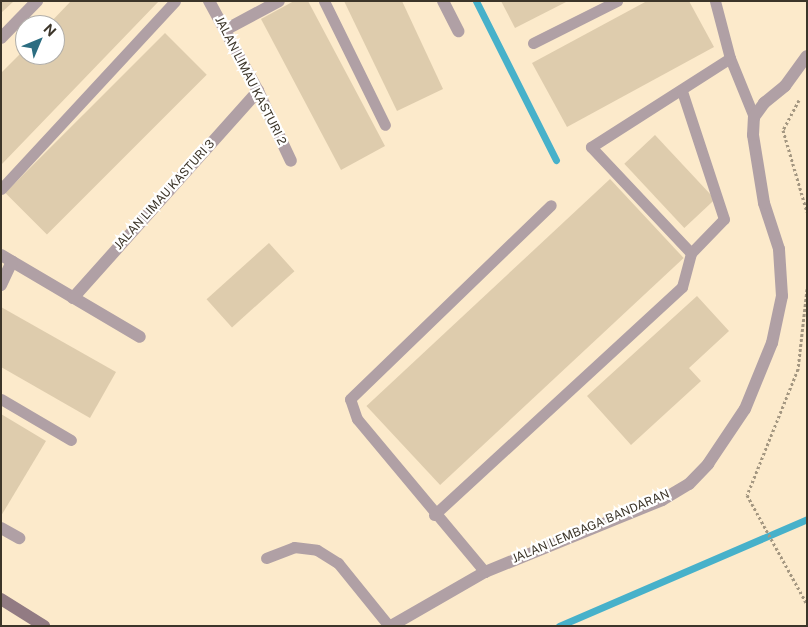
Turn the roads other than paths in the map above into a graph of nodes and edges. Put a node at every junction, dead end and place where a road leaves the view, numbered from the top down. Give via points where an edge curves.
1 (37, 1) edge
2 (175, 1) edge
3 (209, 1) edge
4 (279, 1) edge
5 (324, 1) edge
6 (443, 1) edge
7 (618, 1) edge
8 (715, 1) edge
9 (225, 30) junction
10 (458, 30) dead end
11 (1, 38) edge
12 (533, 43) dead end
13 (807, 56) edge
14 (730, 58) junction
15 (258, 91) junction
16 (682, 91) junction
17 (754, 117) junction
18 (386, 125) dead end
19 (291, 161) dead end
20 (1, 190) edge
21 (551, 205) dead end
22 (691, 253) junction
23 (7, 258) edge
24 (1, 285) edge
25 (73, 298) junction
26 (140, 337) dead end
27 (1, 399) edge
28 (72, 440) dead end
29 (434, 515) junction
30 (1, 528) edge
31 (19, 538) dead end
32 (266, 558) dead end
33 (484, 572) junction
34 (1, 598) edge
35 (44, 626) edge
36 (390, 626) edge

1 - 11 street
2 - 20 lane
3 - 9 street, JALAN LIMAU KASTURI 2
4 - 9 street
5 - 18 lane
6 - 10 street
7 - 12 lane
8 - 14 lane
9 - 15 street, JALAN LIMAU KASTURI 2
13 - 17 street via 785,86 764,103
14 - 16 lane
14 - 17 lane
15 - 19 street, JALAN LIMAU KASTURI 2
15 - 25 street, JALAN LIMAU KASTURI 3
16 - 22 lane via 724,219
16 - 22 lane via 591,146
17 - 33 street, JALAN LEMBAGA BANDARAN via 753,135 764,203 779,249 782,296 772,343 745,409 708,464 689,484 662,500
21 - 29 lane via 350,399 357,420
22 - 29 lane via 682,287
23 - 24 street
23 - 25 street
25 - 26 street
27 - 28 lane
29 - 33 lane
30 - 31 street
32 - 36 lane via 294,547 317,550 338,562
33 - 36 street, JALAN LEMBAGA BANDARAN
34 - 35 main road

